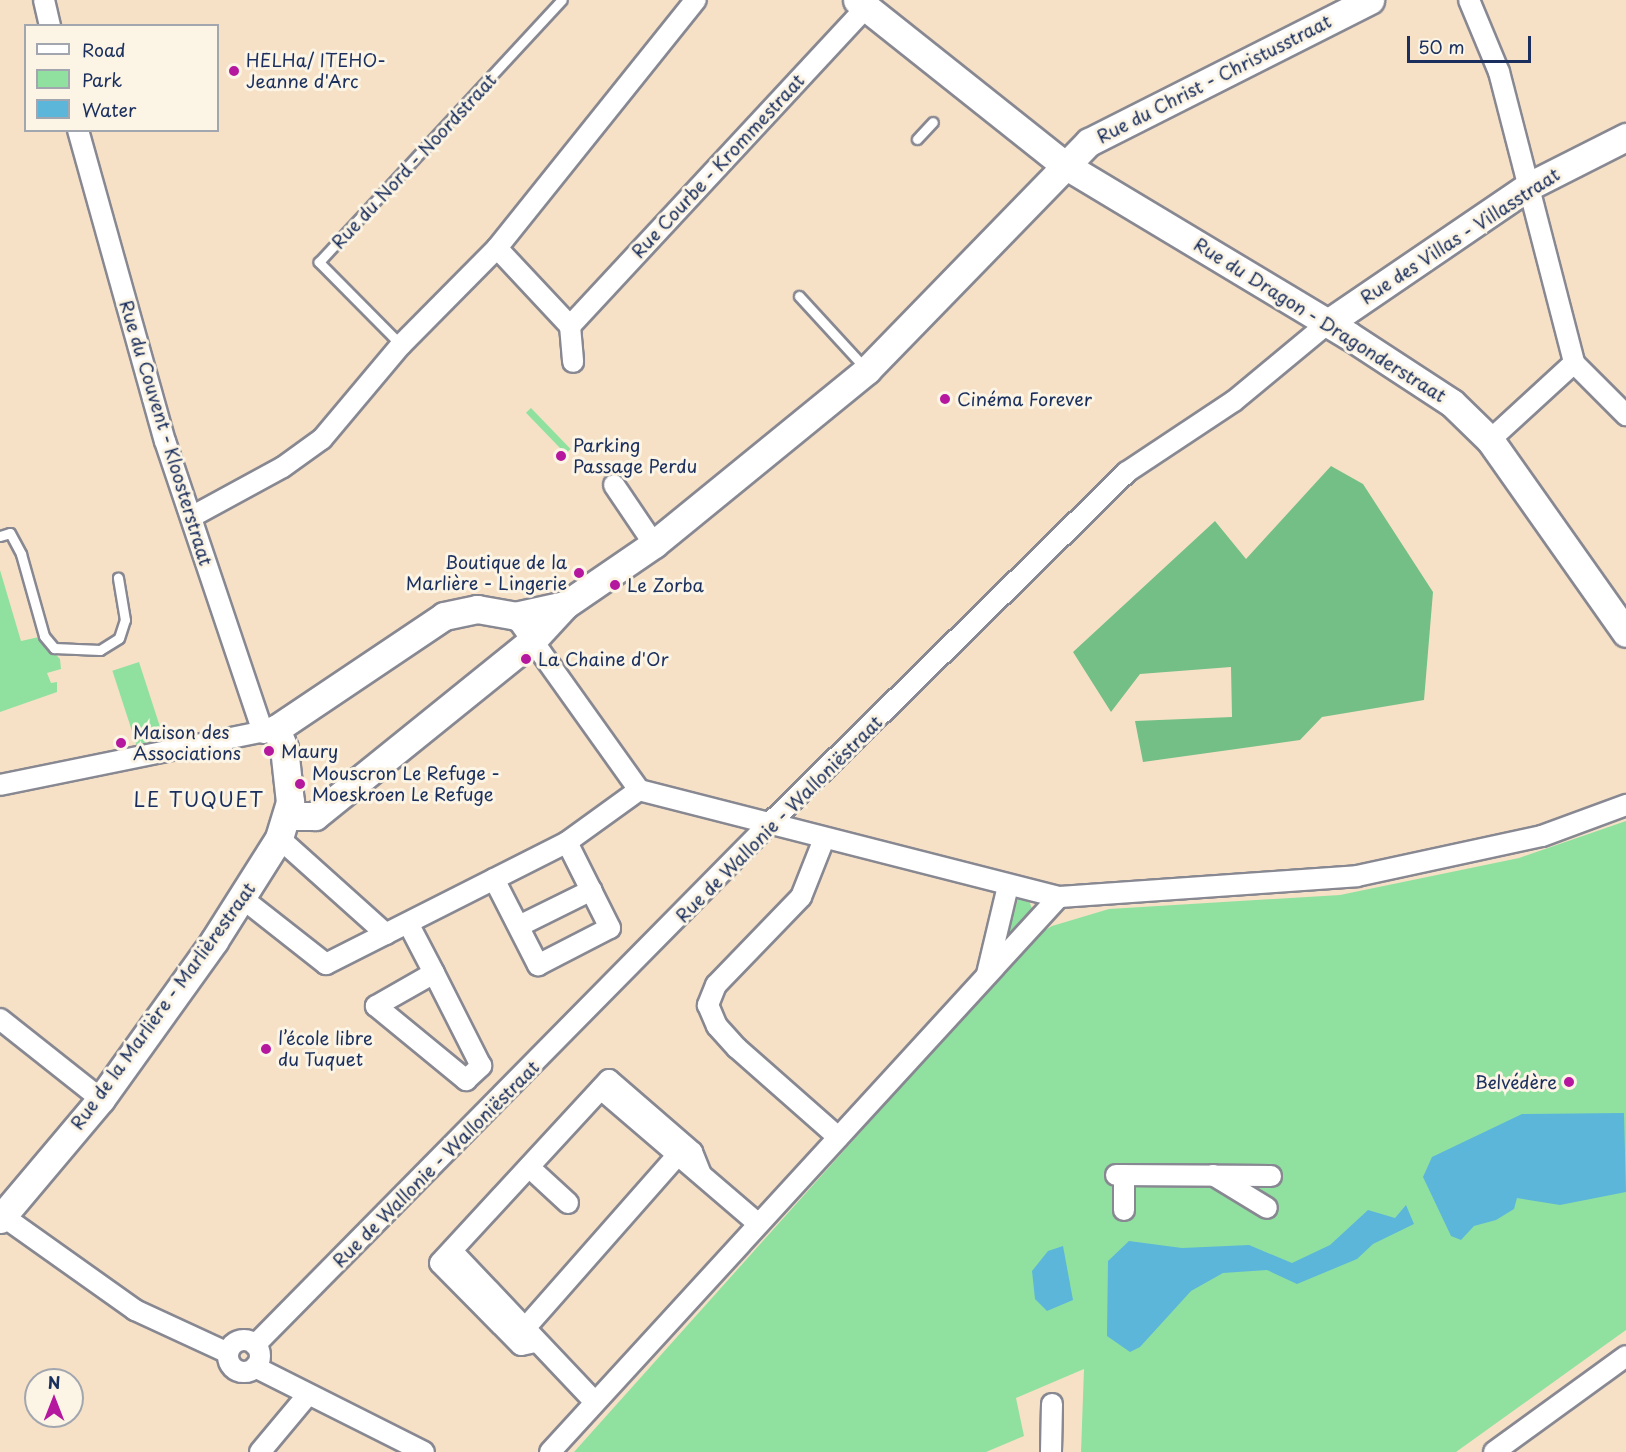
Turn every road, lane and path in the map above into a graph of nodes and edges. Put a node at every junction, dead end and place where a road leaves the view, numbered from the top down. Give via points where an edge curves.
1 (44, 0) edge
2 (562, 0) edge
3 (696, 0) edge
4 (1469, 0) edge
5 (1359, 2) edge
6 (861, 4) edge
7 (50, 24) edge
8 (933, 122) dead end
9 (79, 132) edge
10 (1626, 137) edge
11 (917, 139) dead end
12 (1063, 164) junction
13 (1529, 186) junction
14 (497, 248) junction
15 (799, 296) dead end
16 (1329, 323) junction
17 (570, 326) junction
18 (401, 345) junction
19 (573, 362) dead end
20 (1574, 363) junction
21 (867, 370) junction
22 (1626, 415) edge
23 (1490, 440) junction
24 (614, 485) dead end
25 (193, 516) junction
26 (0, 536) edge
27 (654, 544) junction
28 (118, 578) dead end
29 (565, 605) junction
30 (515, 616) junction
31 (1626, 633) edge
32 (531, 642) junction
33 (270, 731) junction
34 (0, 785) edge
35 (639, 790) junction
36 (1626, 804) edge
37 (768, 825) junction
38 (283, 827) junction
39 (824, 839) junction
40 (567, 842) junction
41 (494, 879) junction
42 (1008, 886) junction
43 (592, 890) junction
44 (1059, 897) junction
45 (243, 898) junction
46 (408, 923) junction
47 (519, 926) junction
48 (386, 934) junction
49 (434, 973) junction
50 (986, 977) junction
51 (0, 1019) edge
52 (601, 1089) junction
53 (101, 1099) junction
54 (838, 1137) junction
55 (676, 1157) junction
56 (529, 1167) junction
57 (700, 1172) junction
58 (1213, 1175) junction
59 (1271, 1176) dead end
60 (568, 1203) dead end
61 (1267, 1208) dead end
62 (1124, 1210) dead end
63 (1, 1216) edge
64 (756, 1222) junction
65 (531, 1334) junction
66 (255, 1345) junction
67 (228, 1353) junction
68 (1626, 1356) edge
69 (255, 1367) junction
70 (306, 1397) junction
71 (593, 1400) junction
72 (1052, 1404) dead end
73 (260, 1452) edge
74 (424, 1452) edge
75 (550, 1452) edge
76 (1051, 1452) edge
77 (1494, 1452) edge

1 - 7 street
2 - 18 lane, Rue du Nord - Noordstraat via 319,262
3 - 14 street
4 - 13 street via 1499,72
5 - 12 street, Rue du Christ - Christusstraat via 1089,142
6 - 12 street, Rue du Dragon - Dragonderstraat via 963,91
6 - 17 street, Rue Courbe - Krommestraat
8 - 11 lane
9 - 25 street, Rue du Couvent - Kloosterstraat via 165,441
10 - 13 street, Rue des Villas - Villasstraat
12 - 16 street, Rue du Dragon - Dragonderstraat
12 - 21 street
13 - 16 street, Rue des Villas - Villasstraat
13 - 20 street
14 - 17 street
14 - 18 street
15 - 21 lane
16 - 23 street, Rue du Dragon - Dragonderstraat via 1443,396
16 - 37 street, Rue de Wallonie - Walloniëstraat via 1234,401 1127,472
17 - 19 street
18 - 25 street via 322,439 283,467
20 - 22 street
20 - 23 street
21 - 27 street
23 - 31 street, Rue du Dragon - Dragonderstraat
24 - 27 street
25 - 33 street, Rue du Couvent - Kloosterstraat
26 - 28 lane via 10,533 21,554 44,636 54,648 100,650 119,638 125,620
27 - 29 street
29 - 30 street
29 - 32 street
30 - 32 street
30 - 33 street via 477,609 444,616
32 - 35 street
32 - 38 street via 315,816
33 - 34 street
33 - 38 street via 288,769
35 - 37 street
35 - 40 street
36 - 44 street via 1542,836 1357,876
37 - 39 street
37 - 66 street, Rue de Wallonie - Walloniëstraat
38 - 45 street, Rue de la Marlière - Marlièrestraat
38 - 48 street
39 - 42 street
39 - 54 street via 801,897 716,985 708,1005 717,1026 737,1048
40 - 41 street
40 - 43 street
41 - 46 street
41 - 47 street
42 - 44 street
42 - 50 street
43 - 47 street
43 - 47 street via 610,928 538,965
44 - 50 street
45 - 48 street via 326,964
45 - 53 street, Rue de la Marlière - Marlièrestraat
46 - 48 street
46 - 49 street
49 - 49 street via 376,1006 466,1080 481,1066
50 - 54 street
51 - 53 street
52 - 55 street
52 - 56 street
52 - 57 street via 609,1080 617,1082 692,1152
53 - 63 street, Rue de la Marlière - Marlièrestraat
54 - 64 street
55 - 57 street
55 - 65 street
56 - 60 street
56 - 65 street via 440,1263 521,1345
57 - 64 street
58 - 59 street
58 - 61 street
58 - 62 street via 1120,1175
63 - 67 street via 135,1310
64 - 71 street
65 - 71 street
66 - 67 street via 237,1342
66 - 69 street via 260,1359
67 - 69 street via 236,1370
68 - 77 street
69 - 70 street
70 - 73 street
70 - 74 street
71 - 75 street
72 - 76 street

